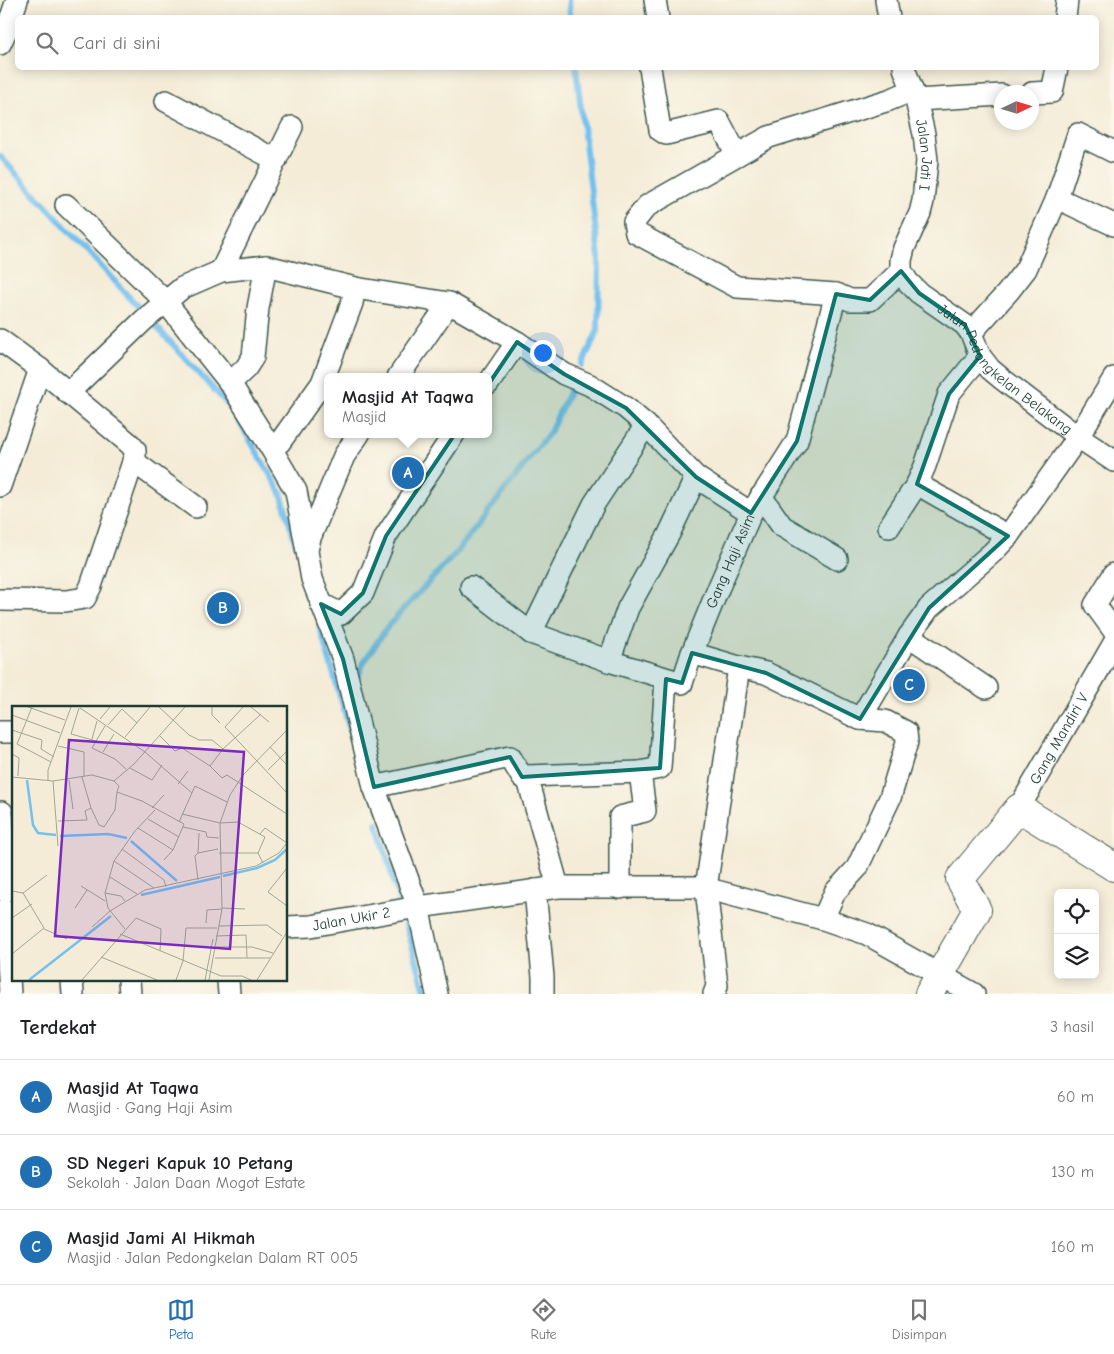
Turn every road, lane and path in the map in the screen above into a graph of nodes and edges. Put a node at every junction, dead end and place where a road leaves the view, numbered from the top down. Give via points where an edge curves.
1 (16, 0) edge
2 (655, 0) edge
3 (886, 0) edge
4 (1067, 0) edge
5 (658, 15) edge
6 (888, 15) edge
7 (1065, 15) edge
8 (0, 44) edge
9 (650, 70) edge
10 (905, 70) edge
11 (1056, 70) edge
12 (1039, 93) edge
13 (914, 95) junction
14 (994, 95) edge
15 (166, 100) dead end
16 (292, 127) dead end
17 (1114, 152) edge
18 (737, 155) junction
19 (276, 160) junction
20 (1058, 198) junction
21 (66, 205) dead end
22 (1114, 226) edge
23 (266, 266) junction
24 (221, 271) junction
25 (901, 271) junction
26 (355, 288) junction
27 (836, 294) junction
28 (164, 302) junction
29 (449, 303) junction
30 (972, 333) junction
31 (0, 340) edge
32 (517, 342) junction
33 (980, 356) junction
34 (40, 369) junction
35 (325, 373) edge
36 (401, 373) edge
37 (324, 377) edge
38 (492, 378) edge
39 (1114, 378) edge
40 (230, 383) junction
41 (68, 393) junction
42 (646, 425) junction
43 (1078, 437) junction
44 (356, 438) edge
45 (451, 438) edge
46 (271, 448) junction
47 (134, 459) junction
48 (1114, 461) edge
49 (696, 477) junction
50 (917, 484) junction
51 (0, 486) edge
52 (756, 505) junction
53 (196, 507) dead end
54 (889, 527) dead end
55 (1008, 536) junction
56 (307, 550) junction
57 (837, 559) dead end
58 (1114, 574) edge
59 (471, 587) dead end
60 (0, 600) edge
61 (321, 604) junction
62 (1114, 631) edge
63 (531, 633) junction
64 (909, 636) junction
65 (1114, 643) edge
66 (692, 652) junction
67 (609, 661) junction
68 (740, 667) junction
69 (666, 678) junction
70 (986, 688) dead end
71 (860, 719) junction
72 (640, 772) junction
73 (527, 776) junction
74 (374, 787) junction
75 (1019, 808) junction
76 (2, 812) dead end
77 (1114, 867) edge
78 (558, 887) junction
79 (620, 888) junction
80 (706, 888) junction
81 (535, 890) junction
82 (6, 901) edge
83 (408, 909) junction
84 (823, 919) junction
85 (288, 927) edge
86 (935, 984) edge
87 (10, 994) edge
88 (438, 994) edge
89 (543, 994) edge
90 (714, 994) edge
91 (974, 994) edge

1 - 8 street
2 - 5 street
3 - 6 street
4 - 7 street
9 - 18 street via 660,130 666,134 719,120
10 - 13 street, Jalan Jati I
11 - 12 street via 1052,92
13 - 14 street
13 - 18 street via 769,137
13 - 25 street, Jalan Jati I via 926,146 925,177 920,213 904,248
15 - 19 street
16 - 19 street
17 - 20 street via 1078,134
18 - 27 street via 647,206 634,222 636,233 737,287
19 - 24 street
20 - 22 street
20 - 30 street via 1026,269
21 - 28 street
23 - 24 street
23 - 26 street
23 - 40 street via 253,357
24 - 28 street via 182,288
25 - 27 street via 870,300 850,300
25 - 30 street, Jalan Pedongkelan Belakang via 919,294
26 - 29 street
26 - 35 street
27 - 52 street, Gang Haji Asim via 797,441
28 - 40 street
28 - 41 street
29 - 32 street
29 - 36 street
30 - 33 street, Jalan Pedongkelan Belakang
31 - 34 street
32 - 38 street
32 - 42 street via 564,374 626,408
33 - 43 street, Jalan Pedongkelan Belakang via 1002,379
33 - 50 street via 948,394
34 - 41 street
34 - 51 street
37 - 46 street via 280,442
39 - 43 street
40 - 46 street
41 - 47 street via 130,444 135,450
42 - 49 street
42 - 63 street via 594,504
43 - 48 street, Jalan Pedongkelan Belakang
43 - 55 street
44 - 56 street via 344,456
45 - 61 street via 386,536 363,593 341,614
46 - 56 street via 296,491
47 - 53 street
47 - 60 street via 85,598 66,602
49 - 52 street
49 - 67 street via 628,608
50 - 54 street
50 - 55 street
52 - 57 street via 782,526
52 - 66 street, Gang Haji Asim
55 - 64 street via 929,608
56 - 61 street
58 - 62 street via 1095,605
59 - 63 street, Gang Haji Asim
61 - 74 street via 343,659
63 - 67 street, Gang Haji Asim
64 - 70 street
64 - 71 street
65 - 75 street, Gang Mandiri V
66 - 68 street
66 - 69 street, Gang Haji Asim via 682,683
67 - 69 street, Gang Haji Asim
68 - 71 street via 766,673
68 - 80 street
69 - 72 street via 660,768
71 - 84 street via 885,721 906,732 907,742 882,816 857,868 835,892
72 - 73 street
72 - 79 street via 646,811 620,817
73 - 74 street via 522,776 510,757
73 - 78 street
74 - 83 street
75 - 77 street
75 - 86 street via 960,879 977,910
76 - 82 street
78 - 79 street, Jalan Ukir 2
78 - 81 street, Jalan Ukir 2
79 - 80 street, Jalan Ukir 2
80 - 84 street, Jalan Ukir 2
80 - 90 street via 717,986
81 - 83 street, Jalan Ukir 2
81 - 89 street
82 - 87 street
83 - 85 street, Jalan Ukir 2
83 - 88 street
84 - 86 street, Jalan Ukir 2 via 867,934
86 - 91 street, Jalan Ukir 2

